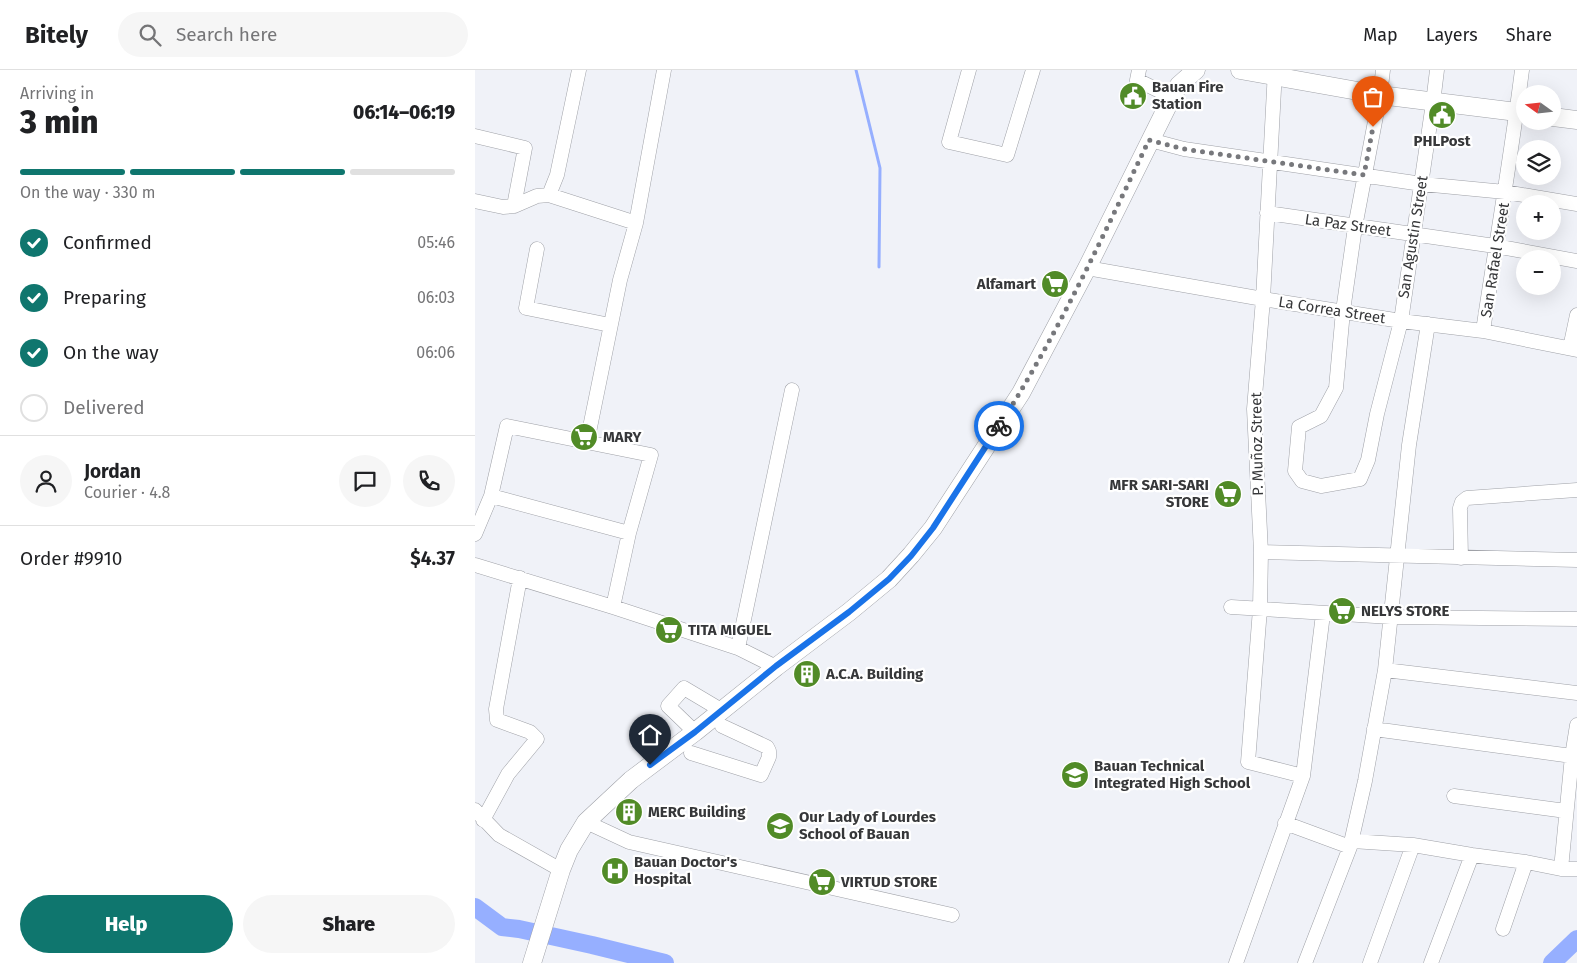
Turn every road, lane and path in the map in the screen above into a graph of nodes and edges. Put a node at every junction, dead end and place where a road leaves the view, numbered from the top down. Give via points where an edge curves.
1 (579, 70) edge
2 (664, 70) edge
3 (969, 70) edge
4 (1033, 70) edge
5 (1139, 70) edge
6 (1196, 70) edge
7 (1240, 70) edge
8 (1383, 70) edge
9 (1437, 70) edge
10 (1522, 70) edge
11 (1274, 73) edge
12 (1174, 85) junction
13 (1522, 85) edge
14 (1380, 95) junction
15 (1433, 103) junction
16 (1516, 112) edge
17 (1561, 118) edge
18 (1577, 120) edge
19 (1518, 130) edge
20 (475, 136) edge
21 (1149, 140) junction
22 (1270, 161) junction
23 (1364, 175) junction
24 (1422, 184) junction
25 (1505, 192) junction
26 (549, 195) junction
27 (475, 201) edge
28 (1577, 204) edge
29 (514, 206) junction
30 (1267, 213) junction
31 (636, 223) junction
32 (1355, 226) junction
33 (1413, 234) junction
34 (1495, 246) junction
35 (537, 249) dead end
36 (1577, 261) edge
37 (1087, 268) junction
38 (1263, 299) junction
39 (1343, 311) junction
40 (1577, 316) edge
41 (1401, 320) junction
42 (1428, 324) junction
43 (611, 325) junction
44 (1483, 331) junction
45 (1574, 349) edge
46 (792, 390) dead end
47 (587, 442) junction
48 (1577, 490) edge
49 (491, 496) junction
50 (629, 533) junction
51 (475, 534) edge
52 (1261, 552) junction
53 (1397, 556) junction
54 (1461, 558) junction
55 (1577, 560) edge
56 (475, 565) edge
57 (520, 578) junction
58 (613, 607) junction
59 (1231, 607) dead end
60 (1260, 609) junction
61 (1323, 614) junction
62 (1391, 617) junction
63 (1577, 619) edge
64 (738, 648) junction
65 (776, 666) junction
66 (1385, 670) junction
67 (1577, 693) edge
68 (722, 718) junction
69 (1577, 725) edge
70 (1374, 729) junction
71 (695, 732) junction
72 (691, 753) dead end
73 (1572, 756) junction
74 (1303, 776) junction
75 (1454, 796) dead end
76 (1566, 811) junction
77 (479, 815) edge
78 (586, 822) junction
79 (1285, 824) junction
80 (1351, 844) junction
81 (1413, 845) junction
82 (1472, 855) junction
83 (1525, 862) junction
84 (1561, 869) junction
85 (1577, 869) edge
86 (561, 870) junction
87 (952, 915) dead end
88 (1503, 929) dead end
89 (535, 956) edge
90 (1236, 963) edge
91 (1305, 963) edge
92 (1370, 963) edge
93 (1431, 963) edge

1 - 26 street via 557,176
2 - 31 street
3 - 4 street via 949,142 1007,155
5 - 12 street via 1137,80
6 - 12 main road
7 - 11 main road
8 - 14 street
9 - 15 street, San Agustin Street
10 - 13 street, San Rafael Street
11 - 14 main road
11 - 22 street, P. Muñoz Street
12 - 21 main road
14 - 15 main road
14 - 23 street
15 - 16 main road
15 - 24 street, San Agustin Street
17 - 18 main road
19 - 25 street, San Rafael Street
20 - 29 street via 525,148
21 - 22 street via 1184,149
21 - 37 main road
22 - 23 street
22 - 30 street, P. Muñoz Street
23 - 24 street
23 - 32 street
24 - 25 street
24 - 33 street, San Agustin Street
25 - 28 street
25 - 34 street, San Rafael Street
26 - 29 street via 537,196
26 - 31 street
27 - 29 street
30 - 32 street, La Paz Street
30 - 38 street, P. Muñoz Street
31 - 43 street
32 - 33 street, La Paz Street
32 - 39 street
33 - 34 street, La Paz Street
33 - 41 street, San Agustin Street
34 - 36 street, La Paz Street
34 - 44 street, San Rafael Street
35 - 43 street via 526,308
37 - 38 street, La Correa Street
37 - 65 main road via 1021,393 933,528 889,579
38 - 39 street, La Correa Street
38 - 52 street, P. Muñoz Street via 1254,409
39 - 41 street, La Correa Street
39 - 41 street, San Agustin Street via 1336,388 1321,416 1299,427 1295,471 1302,481 1321,486 1360,479 1368,460
40 - 45 street
41 - 42 street, La Correa Street
42 - 44 street, La Correa Street
42 - 53 street via 1409,445
43 - 47 street
44 - 45 street, La Correa Street
46 - 64 street
47 - 49 street via 507,426
47 - 50 street via 651,455
48 - 54 street via 1467,498 1460,508
49 - 50 street
49 - 51 street
50 - 58 street
52 - 53 street
52 - 60 street, P. Muñoz Street
53 - 54 street
53 - 62 street
54 - 55 street
56 - 57 street
57 - 58 street
57 - 77 street via 496,709 497,720 530,732 537,739
58 - 64 street
59 - 60 street
60 - 61 street
60 - 74 street, P. Muñoz Street via 1248,762
61 - 62 street
61 - 74 street
62 - 63 street
62 - 66 street
64 - 65 street
65 - 68 main road
66 - 67 street
66 - 70 street
68 - 71 main road
68 - 71 street via 684,688 668,706
68 - 72 street via 767,748 769,757 761,775
69 - 73 street
70 - 73 street
70 - 80 street
71 - 78 main road via 631,780
73 - 76 street
74 - 79 street
75 - 76 street
76 - 84 street
77 - 86 street via 499,834
78 - 86 main road
78 - 87 street via 629,842
79 - 80 street
79 - 90 street
80 - 81 street
80 - 91 street
81 - 82 street
81 - 92 street
82 - 83 street
82 - 93 street
83 - 84 street
83 - 88 street
84 - 85 street
86 - 89 main road

